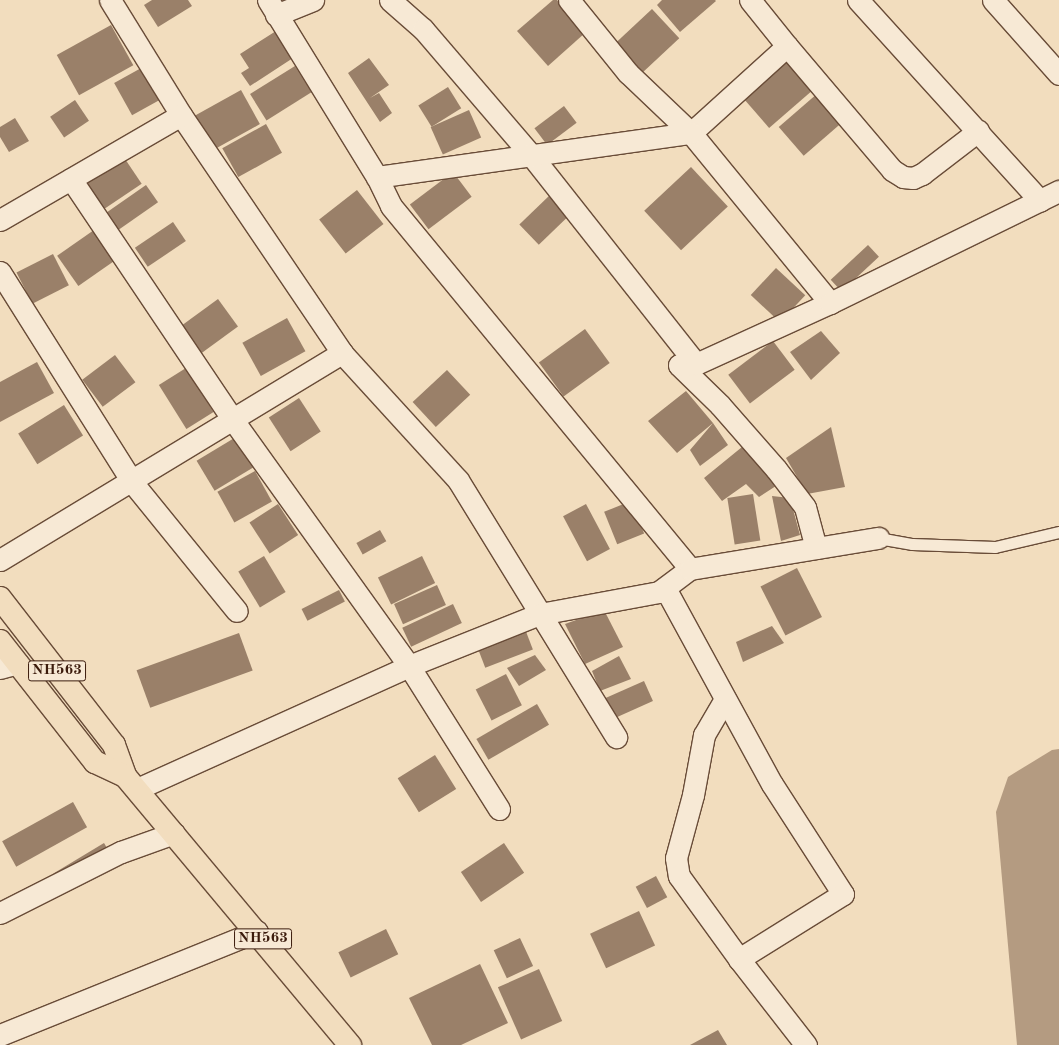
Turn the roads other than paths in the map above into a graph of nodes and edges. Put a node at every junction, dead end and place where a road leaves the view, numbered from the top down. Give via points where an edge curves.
1 (110, 0) edge
2 (312, 0) edge
3 (390, 0) edge
4 (569, 0) edge
5 (750, 0) edge
6 (858, 0) edge
7 (993, 0) edge
8 (272, 7) edge
9 (787, 46) junction
10 (1052, 55) edge
11 (1059, 74) edge
12 (181, 115) junction
13 (978, 131) junction
14 (691, 132) junction
15 (532, 155) junction
16 (377, 177) junction
17 (71, 179) junction
18 (1059, 192) edge
19 (1040, 201) junction
20 (0, 220) edge
21 (0, 272) edge
22 (830, 304) junction
23 (342, 353) junction
24 (696, 364) junction
25 (233, 420) junction
26 (132, 482) junction
27 (1059, 532) edge
28 (878, 538) joint
29 (816, 548) junction
30 (0, 560) edge
31 (690, 569) junction
32 (665, 588) junction
33 (0, 598) edge
34 (237, 611) dead end
35 (540, 614) junction
36 (0, 641) edge
37 (8, 665) edge
38 (409, 666) junction
39 (725, 700) junction
40 (616, 737) dead end
41 (131, 783) junction
42 (499, 808) dead end
43 (174, 833) junction
44 (0, 913) edge
45 (257, 931) junction
46 (739, 959) junction
47 (0, 1035) edge
48 (350, 1045) edge
49 (806, 1045) edge

1 - 12 street
2 - 8 street
3 - 15 street via 423,29
4 - 14 street via 628,73
5 - 9 street
6 - 13 street
7 - 10 street
8 - 16 street
9 - 13 street via 892,170 904,177 913,178 922,174
9 - 14 street
10 - 11 street
12 - 17 street
12 - 23 street
13 - 19 street
14 - 15 street
14 - 22 street
15 - 16 street
15 - 24 street
16 - 31 street via 391,206
17 - 20 street
17 - 25 street
18 - 19 street
19 - 22 street
21 - 26 street
22 - 24 street
23 - 25 street
23 - 35 street via 458,480
24 - 29 street via 679,365 720,405 776,469 805,507
25 - 26 street
25 - 38 street
26 - 30 street
26 - 34 street
27 - 28 lane via 994,547 912,544
28 - 29 street
29 - 31 street
31 - 32 street
32 - 35 street via 659,592
32 - 39 street
33 - 41 highway, NH563 via 114,744
35 - 38 street
35 - 40 street
36 - 37 highway, NH563
37 - 41 highway, NH563 via 95,762
38 - 41 street
38 - 42 street
39 - 46 street via 704,735 693,795 676,858 679,876
39 - 46 street via 772,784 842,894
41 - 43 highway, NH563
43 - 44 street via 121,852
43 - 45 highway, NH563
45 - 47 street
45 - 48 highway, NH563
46 - 49 street

